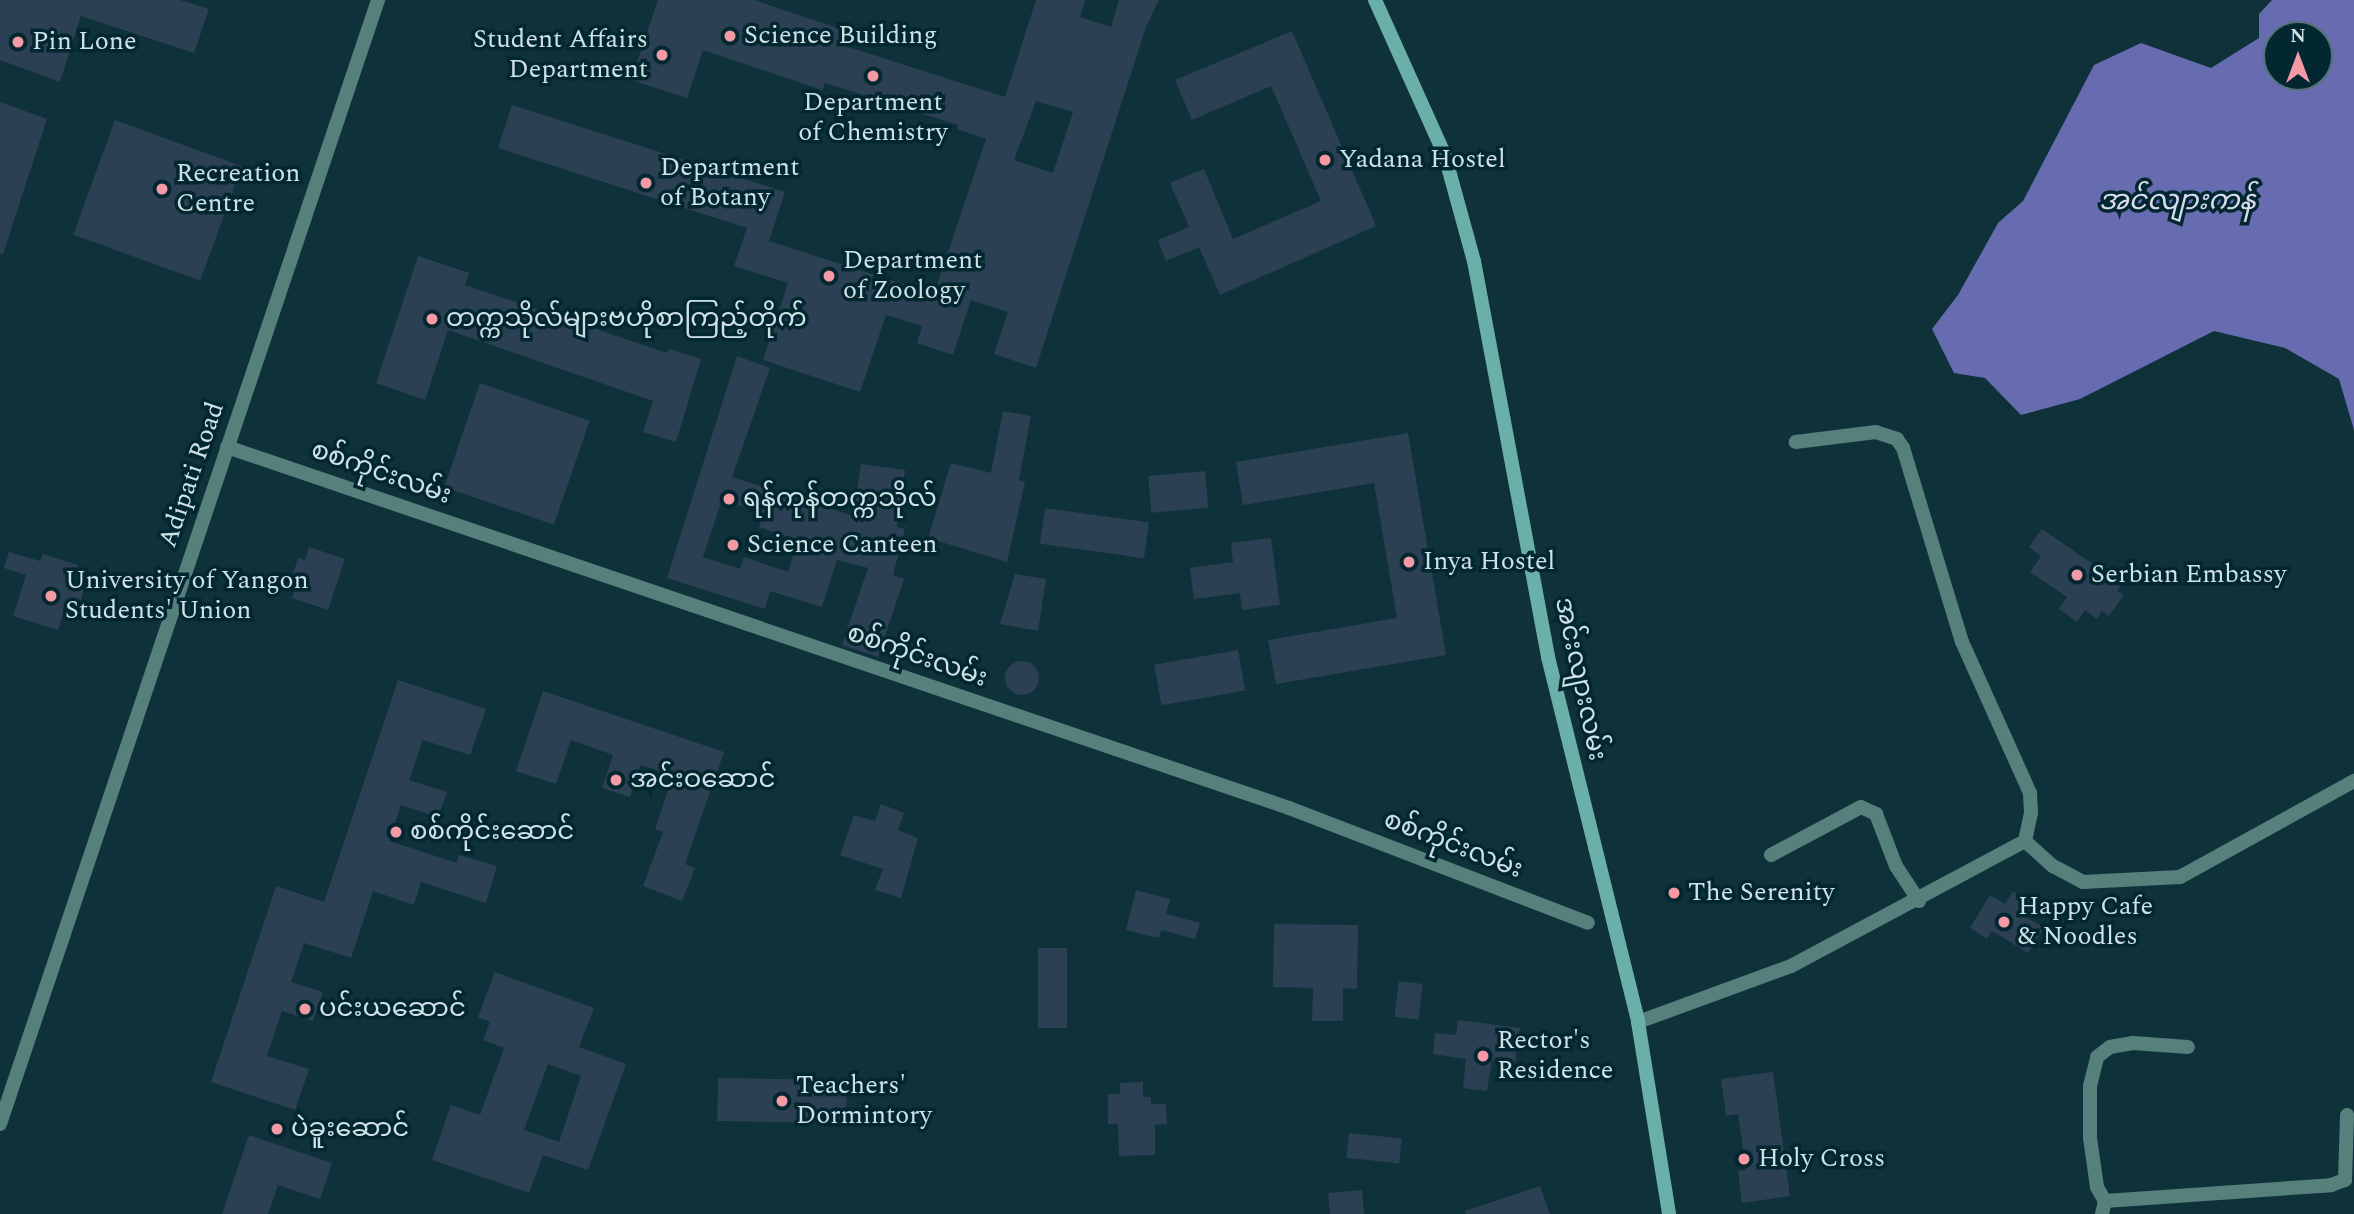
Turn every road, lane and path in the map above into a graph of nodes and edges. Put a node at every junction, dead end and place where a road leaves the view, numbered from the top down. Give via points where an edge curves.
1 (377, 0) edge
2 (1375, 0) edge
3 (1796, 442) dead end
4 (227, 447) junction
5 (2354, 781) edge
6 (2025, 841) junction
7 (1771, 855) dead end
8 (1919, 901) junction
9 (1588, 923) dead end
10 (1638, 1022) junction
11 (2188, 1047) dead end
12 (2347, 1115) dead end
13 (0, 1124) edge
14 (2104, 1207) edge
15 (1670, 1214) edge

1 - 4 street, Adipati Road
2 - 10 main road, အင်းလျားလမ်း via 1445,156 1474,261 1548,657
3 - 6 street via 1876,432 1897,439 1903,448 1962,642 2030,793
4 - 9 street, စစ်ကိုင်းလမ်း via 1289,808
4 - 13 street, Adipati Road
5 - 6 street via 2180,877 2083,882 2053,866
6 - 8 street
7 - 8 street via 1861,807 1875,814 1896,866
8 - 10 street via 1791,966
10 - 15 main road, အင်းလျားလမ်း
11 - 14 street via 2133,1043 2110,1047 2097,1057 2090,1086 2090,1139
12 - 14 street via 2345,1180

